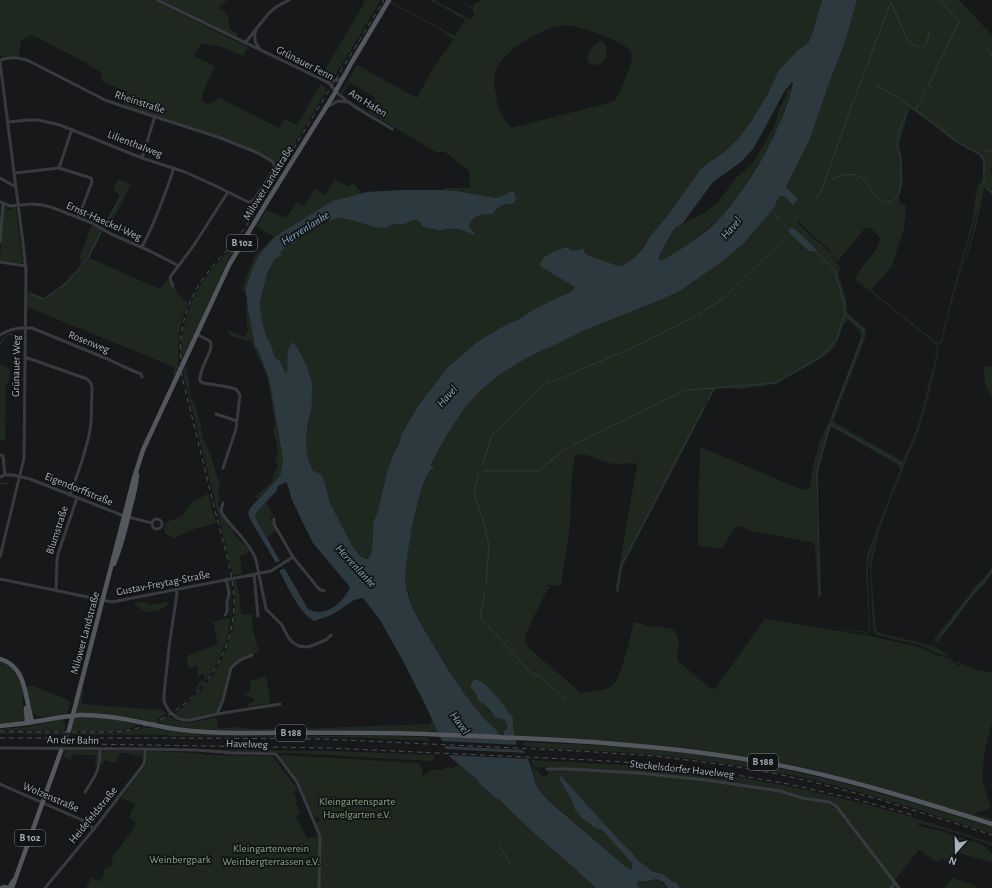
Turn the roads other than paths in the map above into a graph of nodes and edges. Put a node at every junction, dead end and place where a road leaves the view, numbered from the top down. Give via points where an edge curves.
1 (157, 0) edge
2 (289, 0) edge
3 (390, 0) edge
4 (259, 25) junction
5 (245, 43) junction
6 (263, 52) junction
7 (0, 61) edge
8 (344, 76) junction
9 (327, 82) junction
10 (336, 91) junction
11 (347, 102) junction
12 (326, 108) junction
13 (155, 116) junction
14 (8, 122) junction
15 (72, 129) junction
16 (392, 129) dead end
17 (142, 158) junction
18 (59, 168) junction
19 (174, 168) junction
20 (15, 173) junction
21 (0, 178) edge
22 (16, 187) junction
23 (228, 192) junction
24 (250, 202) joint
25 (2, 203) edge
26 (19, 205) junction
27 (78, 218) junction
28 (0, 242) edge
29 (142, 247) junction
30 (0, 262) edge
31 (26, 266) junction
32 (179, 266) junction
33 (173, 286) dead end
34 (26, 328) junction
35 (196, 334) junction
36 (0, 335) edge
37 (26, 357) junction
38 (142, 377) dead end
39 (216, 414) dead end
40 (238, 420) junction
41 (0, 454) edge
42 (223, 468) dead end
43 (5, 475) junction
44 (20, 476) junction
45 (0, 477) edge
46 (70, 495) junction
47 (77, 498) junction
48 (222, 503) dead end
49 (126, 517) junction
50 (274, 519) dead end
51 (152, 523) dead end
52 (0, 557) edge
53 (293, 557) junction
54 (258, 573) junction
55 (254, 574) junction
56 (0, 579) edge
57 (226, 579) junction
58 (176, 590) junction
59 (56, 591) junction
60 (324, 591) dead end
61 (102, 601) junction
62 (225, 615) dead end
63 (258, 616) dead end
64 (331, 635) dead end
65 (252, 655) dead end
66 (0, 660) edge
67 (25, 690) junction
68 (280, 704) dead end
69 (30, 714) junction
70 (217, 714) junction
71 (46, 720) junction
72 (30, 723) junction
73 (0, 726) edge
74 (69, 730) tunnel mouth
75 (0, 748) edge
76 (100, 749) junction
77 (145, 749) junction
78 (61, 751) tunnel mouth
79 (547, 769) dead end
80 (0, 784) edge
81 (85, 792) dead end
82 (42, 803) junction
83 (992, 824) edge
84 (94, 829) junction
85 (17, 872) junction
86 (895, 883) junction
87 (4, 887) edge
88 (12, 888) edge
89 (45, 888) edge
90 (319, 888) edge
91 (891, 888) edge
92 (899, 888) edge

1 - 5 street, Grünauer Fenn
2 - 4 street via 276,7
3 - 8 main road, Milower Landstraße / B 102
4 - 5 street
4 - 6 street, Grünauer Fenn via 255,40
5 - 6 street, Grünauer Fenn
6 - 9 street, Grünauer Fenn
7 - 13 street, Rheinstraße via 19,58 29,61 105,100
7 - 14 street, Grünauer Weg
8 - 9 street
8 - 10 main road, Milower Landstraße / B 102
9 - 10 street, Grünauer Fenn
10 - 11 street, Am Hafen
10 - 12 main road, Milower Landstraße / B 102
11 - 12 street via 338,100
11 - 16 street, Am Hafen
12 - 35 main road, Milower Landstraße / B 102 via 228,265
13 - 17 street
13 - 24 street, Rheinstraße via 218,137 273,162 275,168 254,200
14 - 15 street, Lilienthalweg via 41,120
14 - 20 street, Grünauer Weg
15 - 17 street, Lilienthalweg
15 - 18 street
17 - 19 street, Lilienthalweg
18 - 20 street
18 - 27 street via 92,179
19 - 23 street, Lilienthalweg
19 - 29 street
20 - 22 street, Grünauer Weg
21 - 22 street
22 - 26 street, Grünauer Weg
23 - 24 street, Lilienthalweg
23 - 32 street
25 - 26 street, Ernst-Haeckel-Weg via 10,206
25 - 28 street
26 - 27 street, Ernst-Haeckel-Weg via 42,205
26 - 31 street, Grünauer Weg
27 - 29 street, Ernst-Haeckel-Weg
29 - 32 street, Ernst-Haeckel-Weg
30 - 31 street
31 - 34 street, Grünauer Weg
32 - 33 street via 170,278
34 - 36 street
34 - 37 street, Grünauer Weg
34 - 38 street, Rosenweg via 37,330 110,360
35 - 40 street via 212,344 202,368 200,381 236,389 240,395
35 - 49 main road, Milower Landstraße / B 102 via 152,429 139,463
37 - 44 street, Grünauer Weg via 24,450
37 - 46 street, Blumstraße via 87,379 92,387 91,423
39 - 40 street
40 - 42 street
41 - 43 street via 3,456
43 - 44 street, Eigendorffstraße
43 - 45 street, Eigendorffstraße
44 - 46 street, Eigendorffstraße
44 - 52 street, Grünauer Weg
46 - 47 street, Eigendorffstraße
47 - 49 street, Eigendorffstraße
47 - 59 street, Blumstraße via 57,557
48 - 54 street via 223,515 252,551
49 - 51 street, Eigendorffstraße
49 - 61 main road, Milower Landstraße / B 102 via 120,548
50 - 53 street via 274,524
53 - 54 street, Gustav-Freytag-Straße via 274,570
53 - 60 street via 319,589
54 - 55 street, Gustav-Freytag-Straße
54 - 64 street via 266,609 282,625 292,642 308,647 326,640
55 - 57 street, Gustav-Freytag-Straße
55 - 63 street
56 - 59 street, Gustav-Freytag-Straße
57 - 58 street, Gustav-Freytag-Straße
57 - 62 street, Gustav-Freytag-Straße via 229,593
58 - 61 street, Gustav-Freytag-Straße via 112,602
58 - 70 street via 164,694 166,706 177,718 186,720
59 - 61 street, Gustav-Freytag-Straße
61 - 74 main road, Milower Landstraße / B 102
65 - 70 street via 231,668
66 - 67 main road via 8,662 17,670
67 - 69 main road
67 - 72 main road
68 - 70 street
69 - 71 main road
69 - 72 main road
71 - 72 main road, B 188
71 - 83 main road, B 188, bridge via 92,715 112,716 180,730 428,734 650,746 764,762 810,772 867,786
72 - 73 main road, B 188
75 - 76 street, An der Bahn
76 - 77 street, An der Bahn
76 - 81 street, Heidefeldstraße via 98,769
77 - 84 street, Heidefeldstraße via 144,764
77 - 90 street, Havelweg via 276,754 297,782 320,836
78 - 82 main road, B 102
79 - 86 street, Steckelsdorfer Havelweg via 638,773 706,780 780,791 802,798 829,802 836,806
80 - 82 street, Wolzenstraße
82 - 84 street, Wolzenstraße via 82,820
82 - 85 main road, B 102
84 - 89 street, Heidefeldstraße
85 - 87 main road, B 102 via 11,885
85 - 88 main road, B 102
86 - 91 street
86 - 92 street, Steckelsdorfer Havelweg

